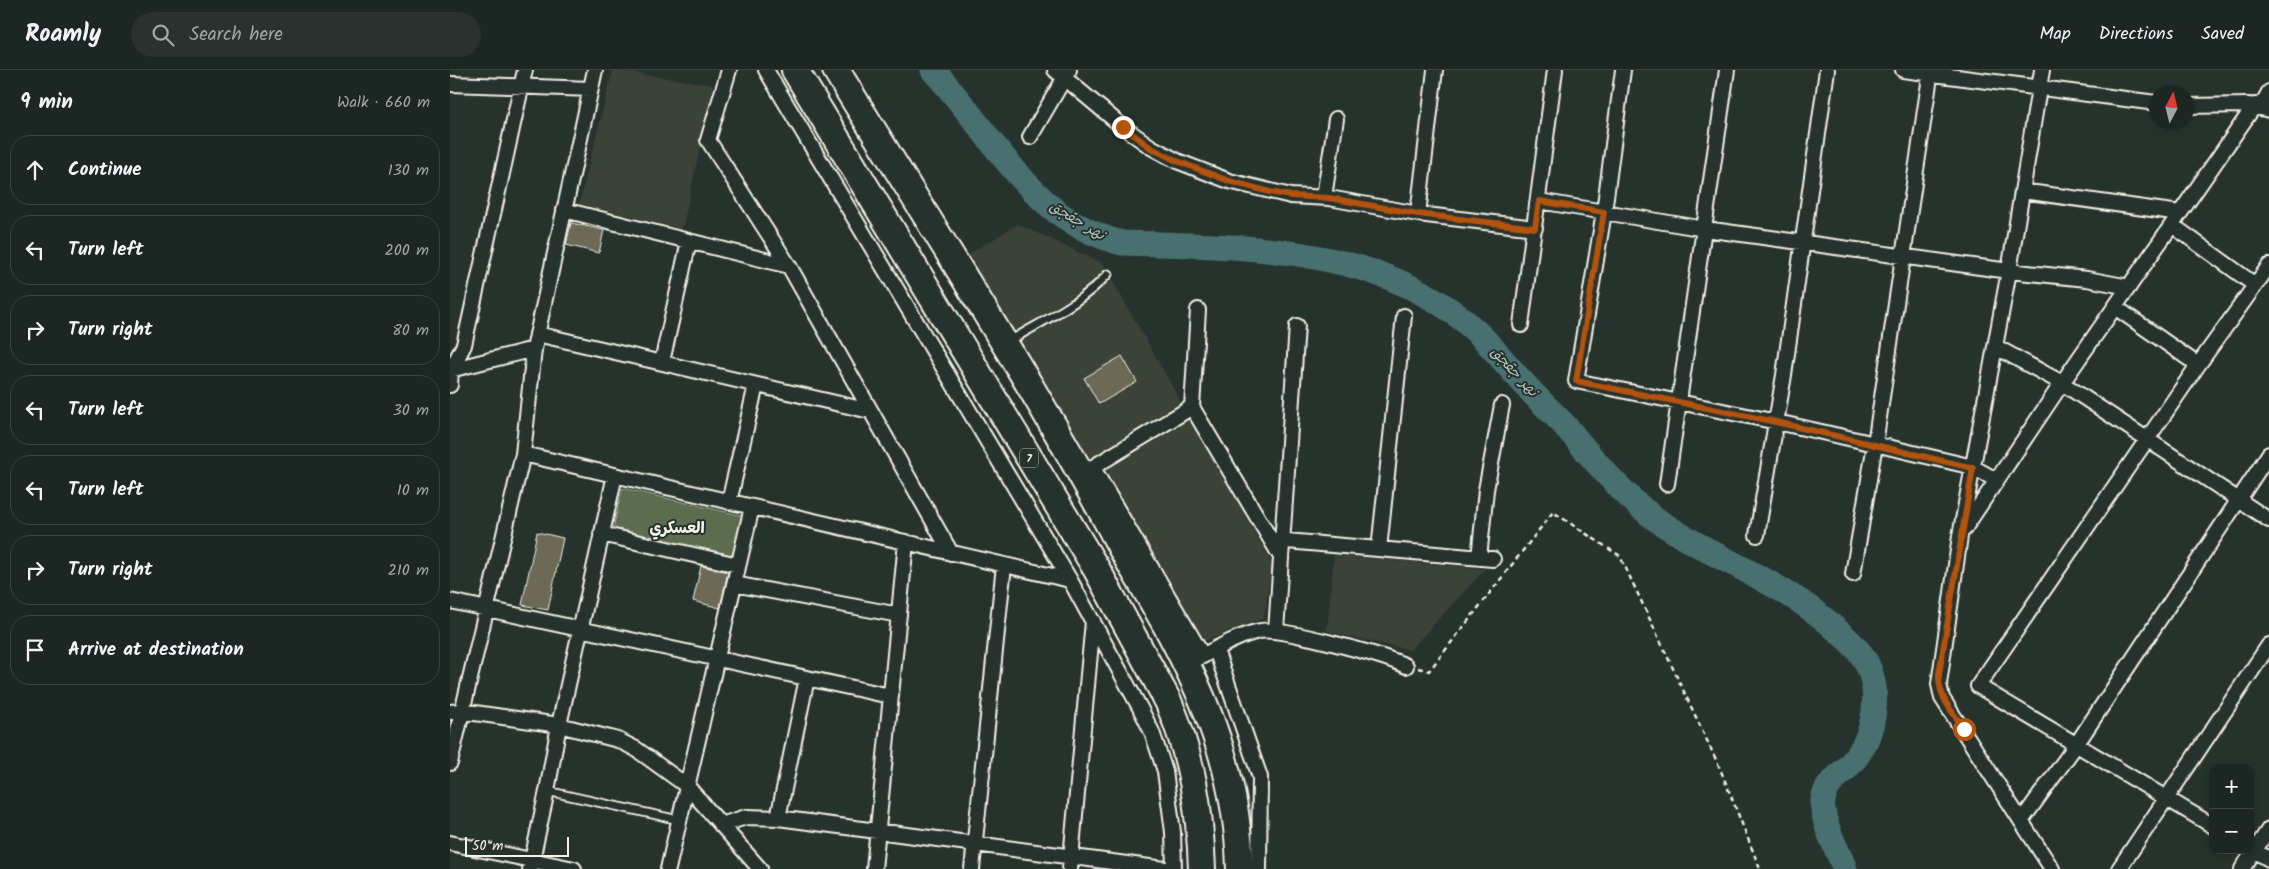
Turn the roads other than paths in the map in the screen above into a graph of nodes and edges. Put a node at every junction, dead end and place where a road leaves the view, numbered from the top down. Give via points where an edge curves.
1 (525, 70) edge
2 (595, 70) edge
3 (729, 70) edge
4 (766, 70) edge
5 (795, 70) edge
6 (836, 70) edge
7 (1435, 70) edge
8 (1555, 70) edge
9 (1623, 70) edge
10 (1726, 70) edge
11 (1827, 70) edge
12 (1904, 70) edge
13 (2042, 70) edge
14 (1930, 72) edge
15 (1062, 73) edge
16 (450, 84) edge
17 (521, 86) junction
18 (2039, 88) junction
19 (591, 89) junction
20 (2269, 92) edge
21 (2149, 102) edge
22 (2194, 106) edge
23 (2262, 107) edge
24 (1336, 119) dead end
25 (1030, 137) dead end
26 (2022, 191) junction
27 (1324, 198) junction
28 (1539, 201) junction
29 (564, 210) junction
30 (1604, 212) junction
31 (2180, 213) junction
32 (1418, 214) junction
33 (2172, 225) junction
34 (1535, 228) junction
35 (1705, 229) junction
36 (689, 241) junction
37 (1803, 244) junction
38 (1903, 257) junction
39 (789, 266) junction
40 (2269, 266) edge
41 (2009, 271) junction
42 (1108, 274) dead end
43 (2254, 285) junction
44 (2129, 287) junction
45 (2115, 307) junction
46 (1198, 310) dead end
47 (1404, 316) dead end
48 (1521, 325) dead end
49 (1297, 326) dead end
50 (537, 334) junction
51 (1004, 344) junction
52 (1996, 347) junction
53 (534, 349) junction
54 (662, 362) junction
55 (2198, 365) junction
56 (450, 369) edge
57 (2062, 383) junction
58 (450, 385) edge
59 (756, 385) junction
60 (1679, 402) junction
61 (1502, 404) dead end
62 (1192, 407) junction
63 (870, 411) junction
64 (1776, 422) junction
65 (2148, 439) junction
66 (1876, 444) junction
67 (523, 454) junction
68 (2269, 454) edge
69 (1973, 468) junction
70 (1087, 471) junction
71 (615, 475) junction
72 (1996, 480) junction
73 (1667, 484) dead end
74 (2239, 499) junction
75 (729, 502) junction
76 (752, 507) junction
77 (2269, 520) edge
78 (601, 534) junction
79 (1757, 535) dead end
80 (1960, 536) junction
81 (1277, 541) junction
82 (906, 542) junction
83 (1379, 550) junction
84 (951, 553) junction
85 (738, 565) junction
86 (1004, 565) junction
87 (1853, 574) dead end
88 (1070, 580) junction
89 (734, 584) junction
90 (450, 601) edge
91 (486, 609) junction
92 (899, 615) junction
93 (1093, 621) junction
94 (580, 629) junction
95 (1276, 631) junction
96 (2269, 645) edge
97 (1216, 650) junction
98 (716, 658) junction
99 (1195, 660) junction
100 (1406, 666) road end
101 (807, 678) junction
102 (890, 696) junction
103 (456, 712) edge
104 (559, 724) junction
105 (2076, 745) junction
106 (450, 763) edge
107 (687, 786) junction
108 (547, 791) junction
109 (2166, 798) junction
110 (778, 818) junction
111 (679, 820) junction
112 (2022, 820) junction
113 (2209, 824) edge
114 (721, 825) junction
115 (2269, 829) edge
116 (878, 830) junction
117 (450, 843) edge
118 (975, 844) junction
119 (2254, 848) edge
120 (2254, 851) edge
121 (2250, 854) edge
122 (2269, 859) edge
123 (1071, 863) edge
124 (530, 865) edge
125 (574, 869) edge
126 (668, 869) edge
127 (760, 869) edge
128 (874, 869) edge
129 (972, 869) edge
130 (1165, 869) edge
131 (1174, 869) edge
132 (1202, 869) edge
133 (1240, 869) edge
134 (1259, 869) edge
135 (2052, 869) edge
136 (2119, 869) edge
137 (2242, 869) edge

1 - 17 street
2 - 19 street
3 - 39 street via 708,140
4 - 88 street
5 - 132 highway, 7 via 1097,570 1168,701 1192,772
6 - 51 highway
7 - 32 street
8 - 28 street
9 - 30 street
10 - 35 street
11 - 37 street
12 - 14 street
13 - 18 street
14 - 18 street
14 - 38 street
15 - 25 street
15 - 27 street via 1130,132 1151,148 1177,161 1229,181 1270,192
16 - 17 street
17 - 19 street
17 - 56 street via 464,345
18 - 21 street
18 - 26 street
19 - 29 street
20 - 23 street
22 - 23 street
23 - 31 street
24 - 27 street
26 - 31 street
26 - 41 street
27 - 32 street
28 - 30 street
28 - 34 street
29 - 36 street
29 - 50 street
30 - 35 street
30 - 60 street via 1576,381
31 - 33 street
32 - 34 street
33 - 43 street
33 - 44 street
34 - 48 street
35 - 37 street
35 - 60 street
36 - 39 street
36 - 54 street
37 - 38 street
37 - 64 street
38 - 41 street
38 - 66 street
39 - 63 street
40 - 43 street
41 - 44 street
41 - 52 street
42 - 51 lane via 1082,298
43 - 55 street
44 - 45 street
45 - 55 street
45 - 57 street
46 - 62 street
47 - 83 street
49 - 81 street
50 - 53 street
50 - 54 street
51 - 70 highway
52 - 57 street
52 - 69 street
53 - 56 street
53 - 67 street
54 - 59 street
55 - 65 street
56 - 58 street
57 - 65 street
57 - 72 street
59 - 63 street
59 - 75 street
60 - 64 street
60 - 73 street
61 - 83 street via 1486,490 1486,559
62 - 70 street
62 - 81 street
63 - 84 street
64 - 66 street
64 - 79 street
65 - 74 street
65 - 105 street via 1978,686
66 - 69 street
66 - 87 street
67 - 71 street
67 - 91 street
68 - 74 street
69 - 72 street
69 - 80 street
70 - 99 highway
71 - 75 street
71 - 78 street
72 - 80 street
74 - 77 street
74 - 105 street
75 - 76 street
76 - 82 street
76 - 85 street
78 - 85 street
78 - 94 street
80 - 112 street via 1939,674 1940,691
81 - 83 street
81 - 95 street via 1281,557
82 - 84 street
82 - 92 street
84 - 86 street
85 - 89 street
86 - 88 street
86 - 118 street
88 - 93 street
89 - 92 street
89 - 98 street
90 - 91 street
91 - 94 street
91 - 103 street
92 - 102 street
93 - 123 street
93 - 131 street via 1160,752 1169,796
94 - 98 street
94 - 104 street
95 - 97 street via 1260,631
95 - 100 street via 1387,657
96 - 109 street
97 - 99 street
97 - 134 street via 1260,777
98 - 101 street
98 - 107 street
99 - 133 highway via 1226,764 1238,829
101 - 102 street
101 - 110 street
102 - 116 street
103 - 104 street
103 - 106 street
104 - 107 street via 618,740
104 - 108 street
105 - 109 street
105 - 112 street
107 - 111 street
107 - 114 street
108 - 111 lane
108 - 124 street
109 - 113 street
109 - 136 street
110 - 114 street via 746,818
110 - 116 street
111 - 126 street
112 - 135 street
114 - 127 street
115 - 119 street
116 - 118 street
116 - 128 street
117 - 124 street
118 - 123 street
118 - 129 street
120 - 122 street
121 - 137 street
123 - 130 street
124 - 125 street

